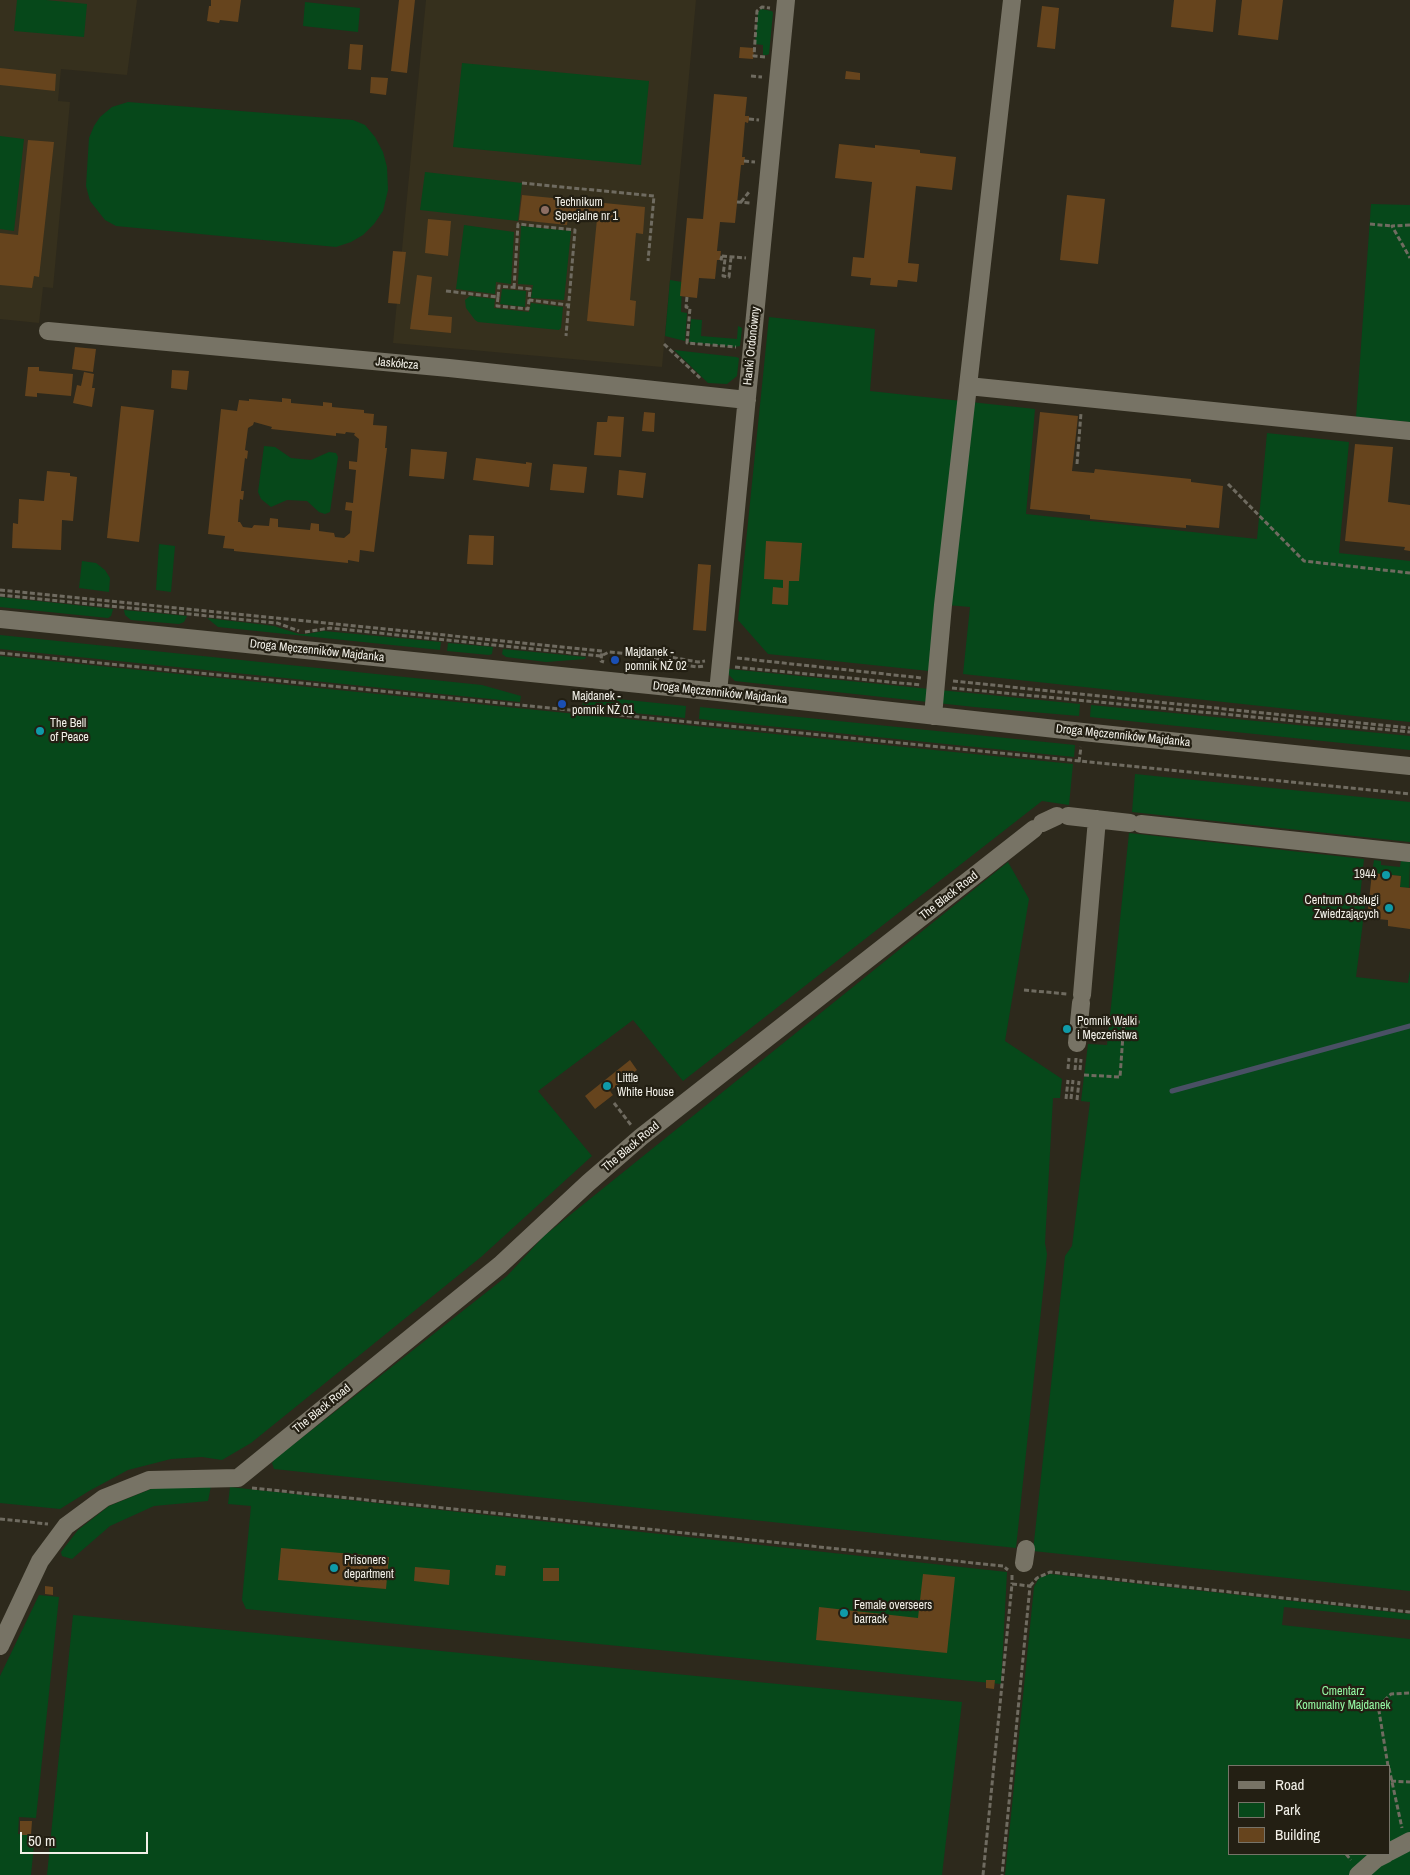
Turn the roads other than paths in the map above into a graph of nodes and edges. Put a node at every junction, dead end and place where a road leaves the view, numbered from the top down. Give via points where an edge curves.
1 (1012, 0) edge
2 (781, 4) edge
3 (48, 331) dead end
4 (968, 386) junction
5 (747, 400) junction
6 (1410, 431) edge
7 (0, 619) edge
8 (718, 692) junction
9 (933, 716) junction
10 (1410, 766) edge
11 (1097, 819) junction
12 (1410, 853) edge
13 (1077, 1042) dead end
14 (0, 1646) edge
15 (1407, 1842) edge
16 (1390, 1851) edge
17 (1383, 1855) edge
18 (1358, 1875) edge

1 - 4 street
2 - 5 street, Hanki Ordonówny
3 - 5 street, Jaskółcza via 450,368
4 - 6 street
4 - 9 street
5 - 8 street, Hanki Ordonówny
7 - 8 street, Droga Męczenników Majdanka
8 - 9 street, Droga Męczenników Majdanka
9 - 10 street, Droga Męczenników Majdanka
11 - 12 street
11 - 13 street
11 - 14 street, The Black Road via 1050,821 641,1137 500,1265 243,1482 149,1480 104,1498 66,1526 40,1561
15 - 16 street
17 - 18 street

